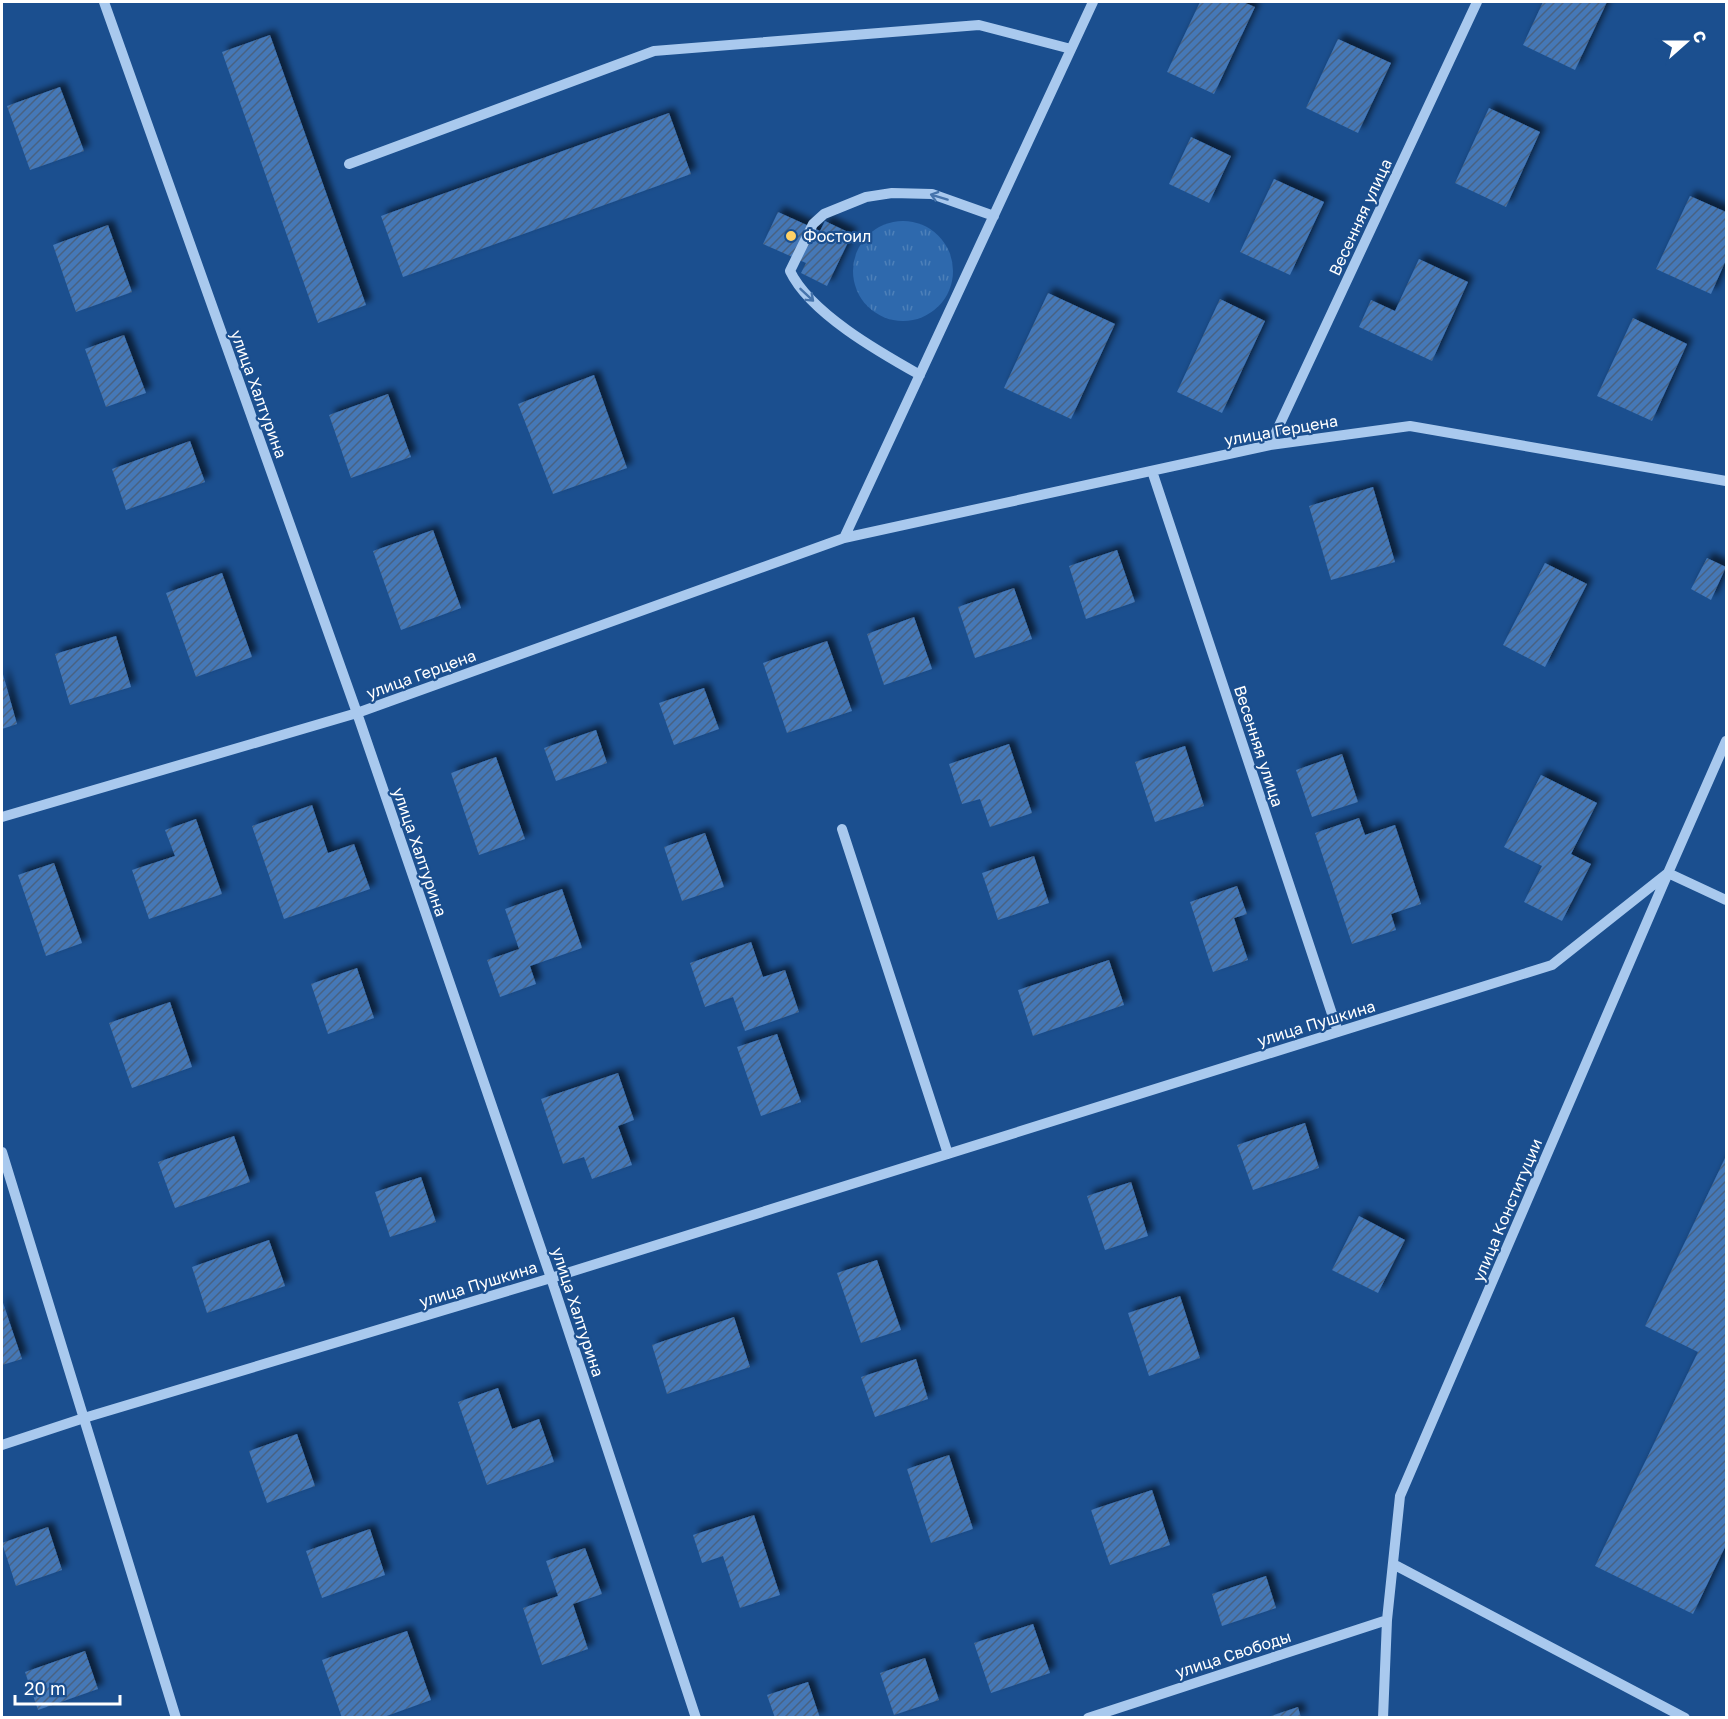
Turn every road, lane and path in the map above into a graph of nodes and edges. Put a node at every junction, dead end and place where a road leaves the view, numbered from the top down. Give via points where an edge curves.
1 (104, 2) edge
2 (1094, 2) edge
3 (1477, 2) edge
4 (1071, 49) junction
5 (349, 164) dead end
6 (994, 216) junction
7 (920, 375) junction
8 (1270, 445) junction
9 (1152, 471) junction
10 (1726, 481) edge
11 (844, 538) junction
12 (357, 713) junction
13 (1726, 741) edge
14 (2, 817) edge
15 (842, 829) dead end
16 (1668, 873) junction
17 (1726, 900) edge
18 (1338, 1032) junction
19 (2, 1152) edge
20 (948, 1154) junction
21 (551, 1278) junction
22 (84, 1418) junction
23 (2, 1445) edge
24 (1394, 1564) junction
25 (1387, 1620) junction
26 (176, 1718) edge
27 (696, 1718) edge
28 (1088, 1718) edge
29 (1383, 1718) edge
30 (1685, 1718) edge

1 - 12 street, улица Халтурина
2 - 4 street
3 - 8 street, Весенняя улица
4 - 5 street via 979,26 654,51
4 - 6 street
6 - 7 street
6 -> 7 street via 932,194 866,197 824,214 813,224 790,271 796,285 839,325
7 - 11 street
8 - 9 street, улица Герцена
8 - 10 street, улица Герцена via 1410,426
9 - 11 street, улица Герцена
9 - 18 street, Весенняя улица
11 - 12 street, улица Герцена
12 - 14 street, улица Герцена
12 - 21 street, улица Халтурина
13 - 16 street, улица Конституции
15 - 20 street
16 - 17 street
16 - 18 street, улица Пушкина via 1552,965
16 - 24 street, улица Конституции via 1400,1496
18 - 20 street, улица Пушкина
19 - 22 street
20 - 21 street, улица Пушкина
21 - 22 street, улица Пушкина
21 - 27 street, улица Халтурина
22 - 23 street, улица Пушкина
22 - 26 street
24 - 25 street, улица Конституции
24 - 30 street
25 - 28 street, улица Свободы
25 - 29 street, улица Конституции

